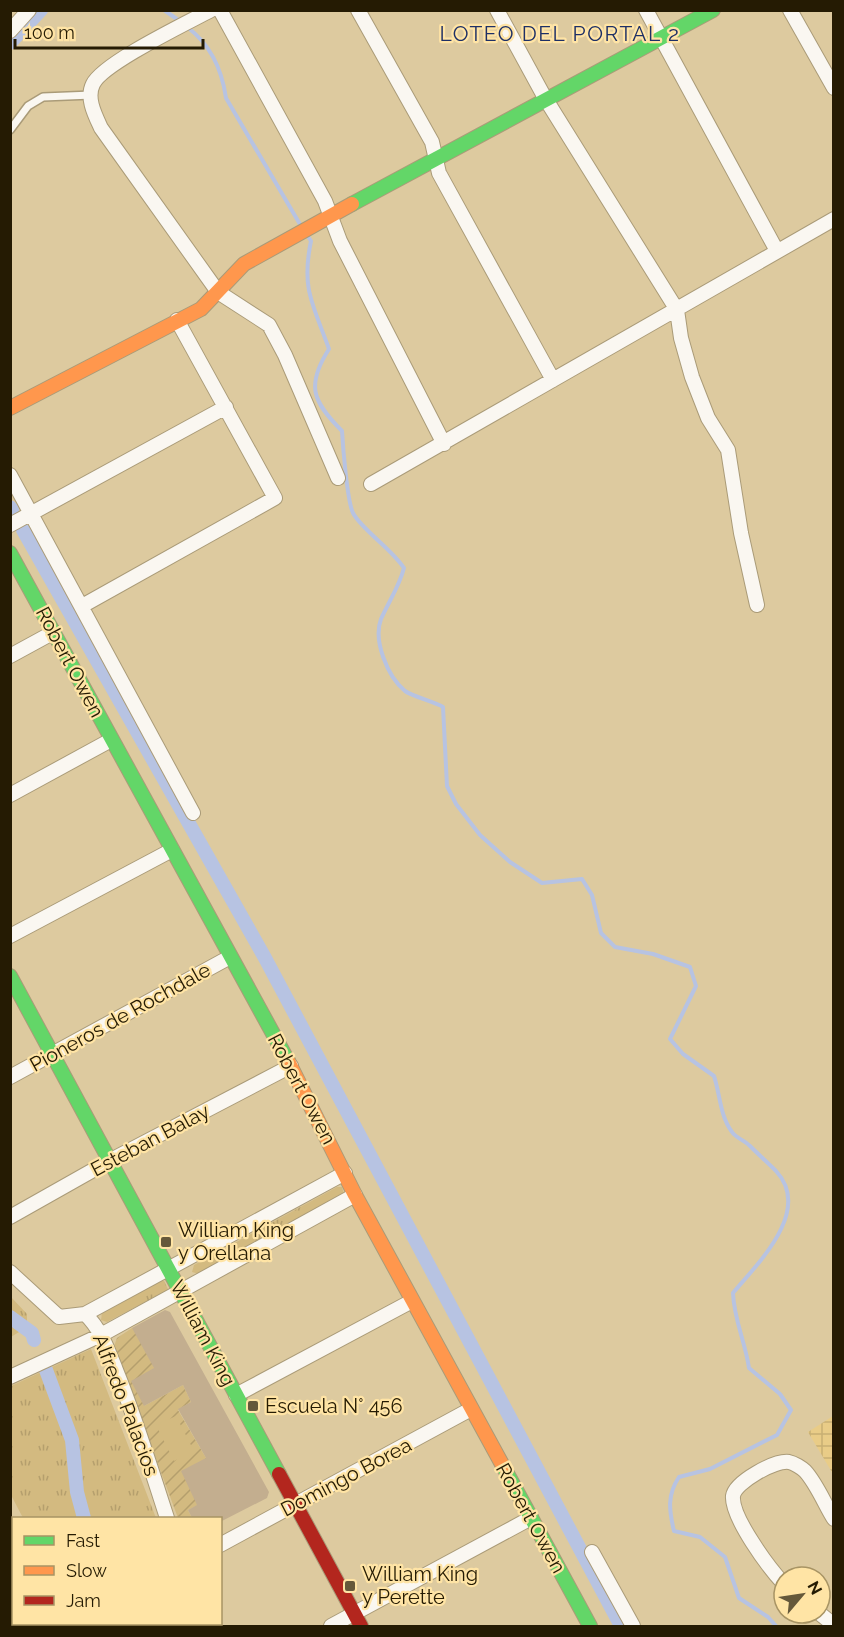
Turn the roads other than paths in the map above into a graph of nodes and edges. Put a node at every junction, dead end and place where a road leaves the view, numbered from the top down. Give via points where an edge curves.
1 (29, 10) edge
2 (211, 10) edge
3 (220, 10) edge
4 (358, 10) edge
5 (497, 10) edge
6 (646, 10) edge
7 (713, 10) edge
8 (790, 10) edge
9 (10, 31) edge
10 (662, 38) junction
11 (834, 88) edge
12 (92, 95) junction
13 (545, 98) junction
14 (10, 130) edge
15 (437, 157) junction
16 (326, 219) junction
17 (834, 219) edge
18 (777, 251) junction
19 (218, 292) junction
20 (677, 310) junction
21 (177, 320) junction
22 (553, 380) junction
23 (226, 407) junction
24 (10, 408) edge
25 (444, 444) junction
26 (10, 475) edge
27 (338, 478) dead end
28 (372, 484) dead end
29 (31, 514) junction
30 (10, 525) edge
31 (10, 553) edge
32 (757, 605) dead end
33 (82, 606) junction
34 (54, 632) junction
35 (10, 656) edge
36 (111, 740) junction
37 (10, 795) edge
38 (193, 813) dead end
39 (172, 850) junction
40 (10, 936) edge
41 (230, 957) junction
42 (10, 976) edge
43 (53, 1053) junction
44 (291, 1066) junction
45 (10, 1077) edge
46 (111, 1160) junction
47 (345, 1173) junction
48 (355, 1195) junction
49 (10, 1217) edge
50 (169, 1268) junction
51 (10, 1272) edge
52 (180, 1291) junction
53 (412, 1301) junction
54 (85, 1314) junction
55 (101, 1335) junction
56 (10, 1377) edge
57 (236, 1395) junction
58 (471, 1409) junction
59 (295, 1504) junction
60 (167, 1517) edge
61 (531, 1518) junction
62 (834, 1520) edge
63 (222, 1544) edge
64 (591, 1552) dead end
65 (772, 1567) edge
66 (357, 1620) edge
67 (331, 1626) edge
68 (590, 1626) edge
69 (633, 1626) edge

1 - 9 street
2 - 12 street via 105,69 92,85
3 - 16 street
4 - 15 street
5 - 13 street
6 - 10 street
7 - 10 street
8 - 11 street
10 - 13 street
10 - 18 street
12 - 14 lane via 43,97 28,106
12 - 19 street via 91,106 101,128
13 - 15 street
13 - 20 street
15 - 16 street
15 - 22 street via 439,173
16 - 19 street via 244,264
16 - 25 street
17 - 18 street
18 - 20 street
19 - 21 street via 201,309
19 - 27 street via 269,325
20 - 22 street
20 - 32 street via 692,377 708,418 728,450
21 - 23 street
21 - 24 street
22 - 25 street
23 - 29 street
23 - 33 street via 275,498
25 - 28 street
26 - 29 street
29 - 30 street
29 - 33 street
31 - 34 street, Robert Owen
33 - 38 street
34 - 35 street
34 - 36 street, Robert Owen
36 - 37 street
36 - 39 street, Robert Owen
39 - 40 street
39 - 41 street, Robert Owen
41 - 43 street, Pioneros de Rochdale
41 - 44 street, Robert Owen
42 - 43 street, William King
43 - 45 street, Pioneros de Rochdale
43 - 46 street, William King
44 - 46 street, Esteban Balay
44 - 47 street, Robert Owen
46 - 49 street, Esteban Balay
46 - 50 street, William King
47 - 48 street, Robert Owen
47 - 50 street
48 - 52 street
48 - 53 street, Robert Owen
50 - 52 street, William King
50 - 54 street
51 - 54 street, Alfredo Palacios via 59,1317
52 - 55 street
52 - 57 street, William King
53 - 57 street
53 - 58 street, Robert Owen
54 - 55 street, Alfredo Palacios
55 - 56 street
55 - 60 street, Alfredo Palacios via 133,1413
57 - 59 street, William King
58 - 59 street, Domingo Borea
58 - 61 street, Robert Owen
59 - 63 street, Domingo Borea
59 - 66 street, William King
61 - 66 street
61 - 68 street, Robert Owen
62 - 65 street via 805,1472 791,1462 776,1462 740,1484 733,1505
64 - 69 street
66 - 67 street

